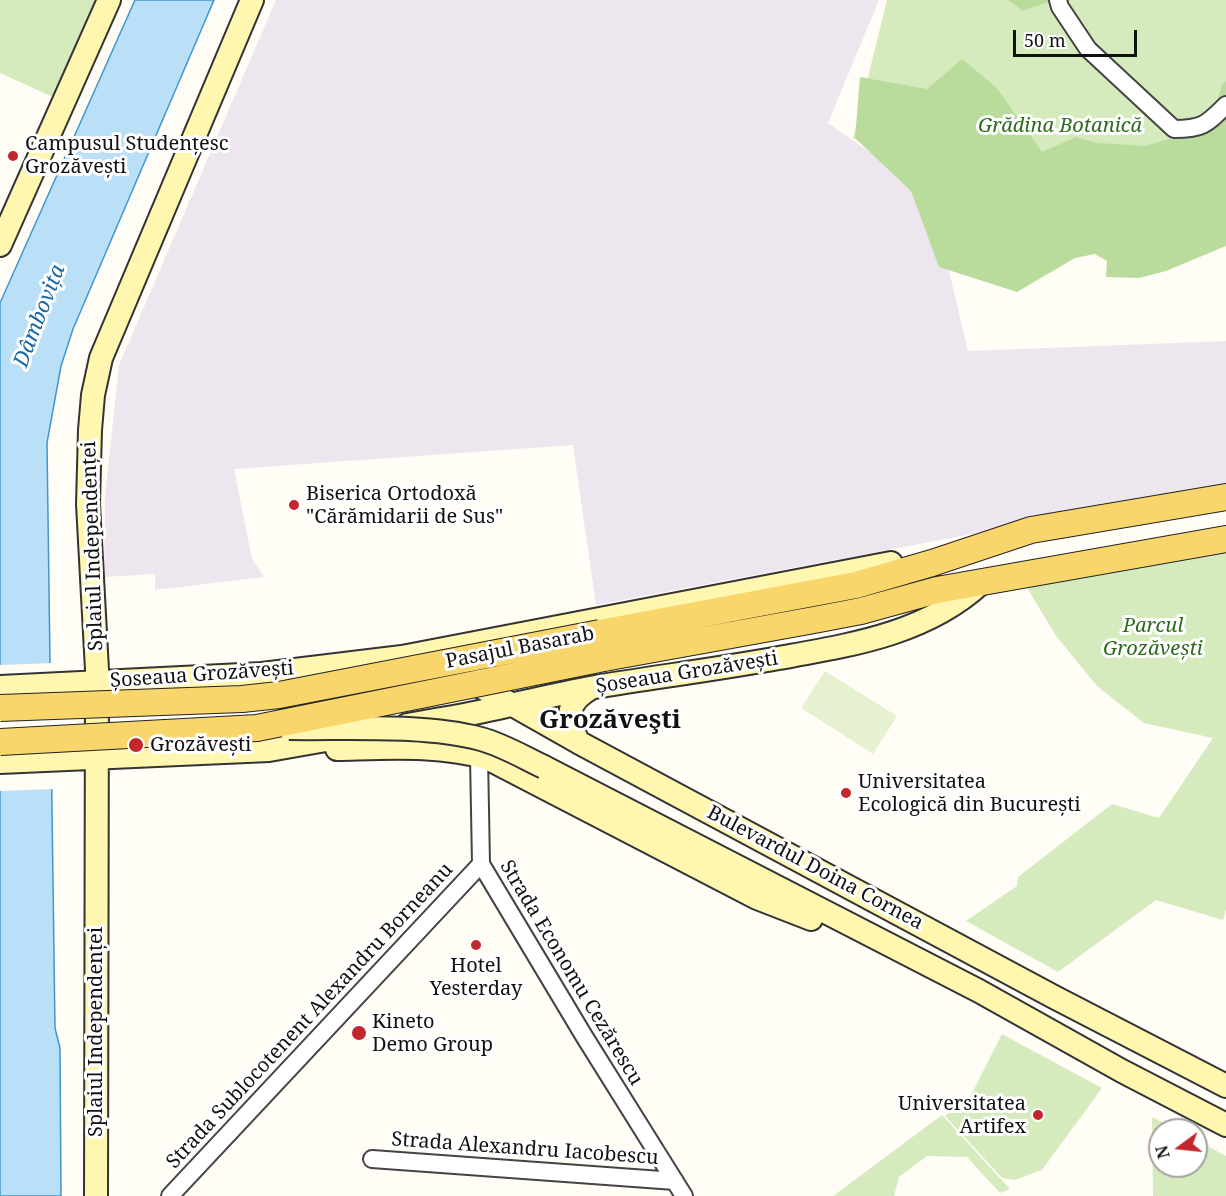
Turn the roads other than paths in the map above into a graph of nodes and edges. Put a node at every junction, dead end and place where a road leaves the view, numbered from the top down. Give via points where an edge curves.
1 (109, 0) edge
2 (252, 0) edge
3 (1058, 0) edge
4 (1226, 105) edge
5 (0, 245) edge
6 (1226, 496) edge
7 (1031, 530) junction
8 (1226, 538) edge
9 (981, 583) junction
10 (402, 657) junction
11 (97, 682) junction
12 (0, 687) edge
13 (591, 688) junction
14 (511, 705) junction
15 (0, 708) edge
16 (263, 739) junction
17 (0, 742) edge
18 (578, 742) junction
19 (478, 756) junction
20 (97, 758) junction
21 (0, 762) edge
22 (481, 864) junction
23 (875, 938) junction
24 (1226, 1086) edge
25 (1226, 1125) edge
26 (372, 1159) dead end
27 (675, 1181) junction
28 (96, 1196) edge
29 (170, 1196) edge
30 (684, 1196) edge

1 - 5 main road
2 - 11 main road, Splaiul Independenței via 101,358 93,395 88,504
3 - 4 street via 1088,49 1174,129 1197,129
6 - 7 main road, Șoseaua Grozăvești
7 - 10 main road, Șoseaua Grozăvești via 845,574
7 - 15 main road, Pasajul Basarab, bridge via 932,563 807,596 279,695
8 - 9 main road, Șoseaua Grozăvești
9 - 13 main road, Șoseaua Grozăvești via 965,598 927,620 881,637 728,667
9 - 16 main road, Pasajul Basarab, bridge via 814,620 604,658
10 - 11 main road, Șoseaua Grozăvești via 262,674
10 - 14 main road, Bulevardul Doina Cornea via 431,660
11 - 12 main road, Șoseaua Grozăvești
11 - 20 main road, Splaiul Independenței
13 - 14 main road, Șoseaua Grozăvești
13 - 18 main road via 571,708
14 - 16 main road, Șoseaua Grozăvești
14 - 18 main road, Bulevardul Doina Cornea
16 - 17 main road, Pasajul Basarab, bridge
16 - 19 main road, Bulevardul Doina Cornea via 429,749
16 - 20 main road, Șoseaua Grozăvești
16 - 23 main road, Bulevardul Doina Cornea, bridge via 425,731 463,735 503,746
18 - 24 main road, Bulevardul Doina Cornea
19 - 22 street, Strada Economu Cezărescu
19 - 23 main road, Bulevardul Doina Cornea via 757,898 818,922
20 - 21 main road, Șoseaua Grozăvești
20 - 28 main road, Splaiul Independenței
22 - 27 street, Strada Economu Cezărescu
22 - 29 street, Strada Sublocotenent Alexandru Borneanu
23 - 25 main road, Bulevardul Doina Cornea
26 - 27 street, Strada Alexandru Iacobescu
27 - 30 street, Strada Economu Cezărescu

